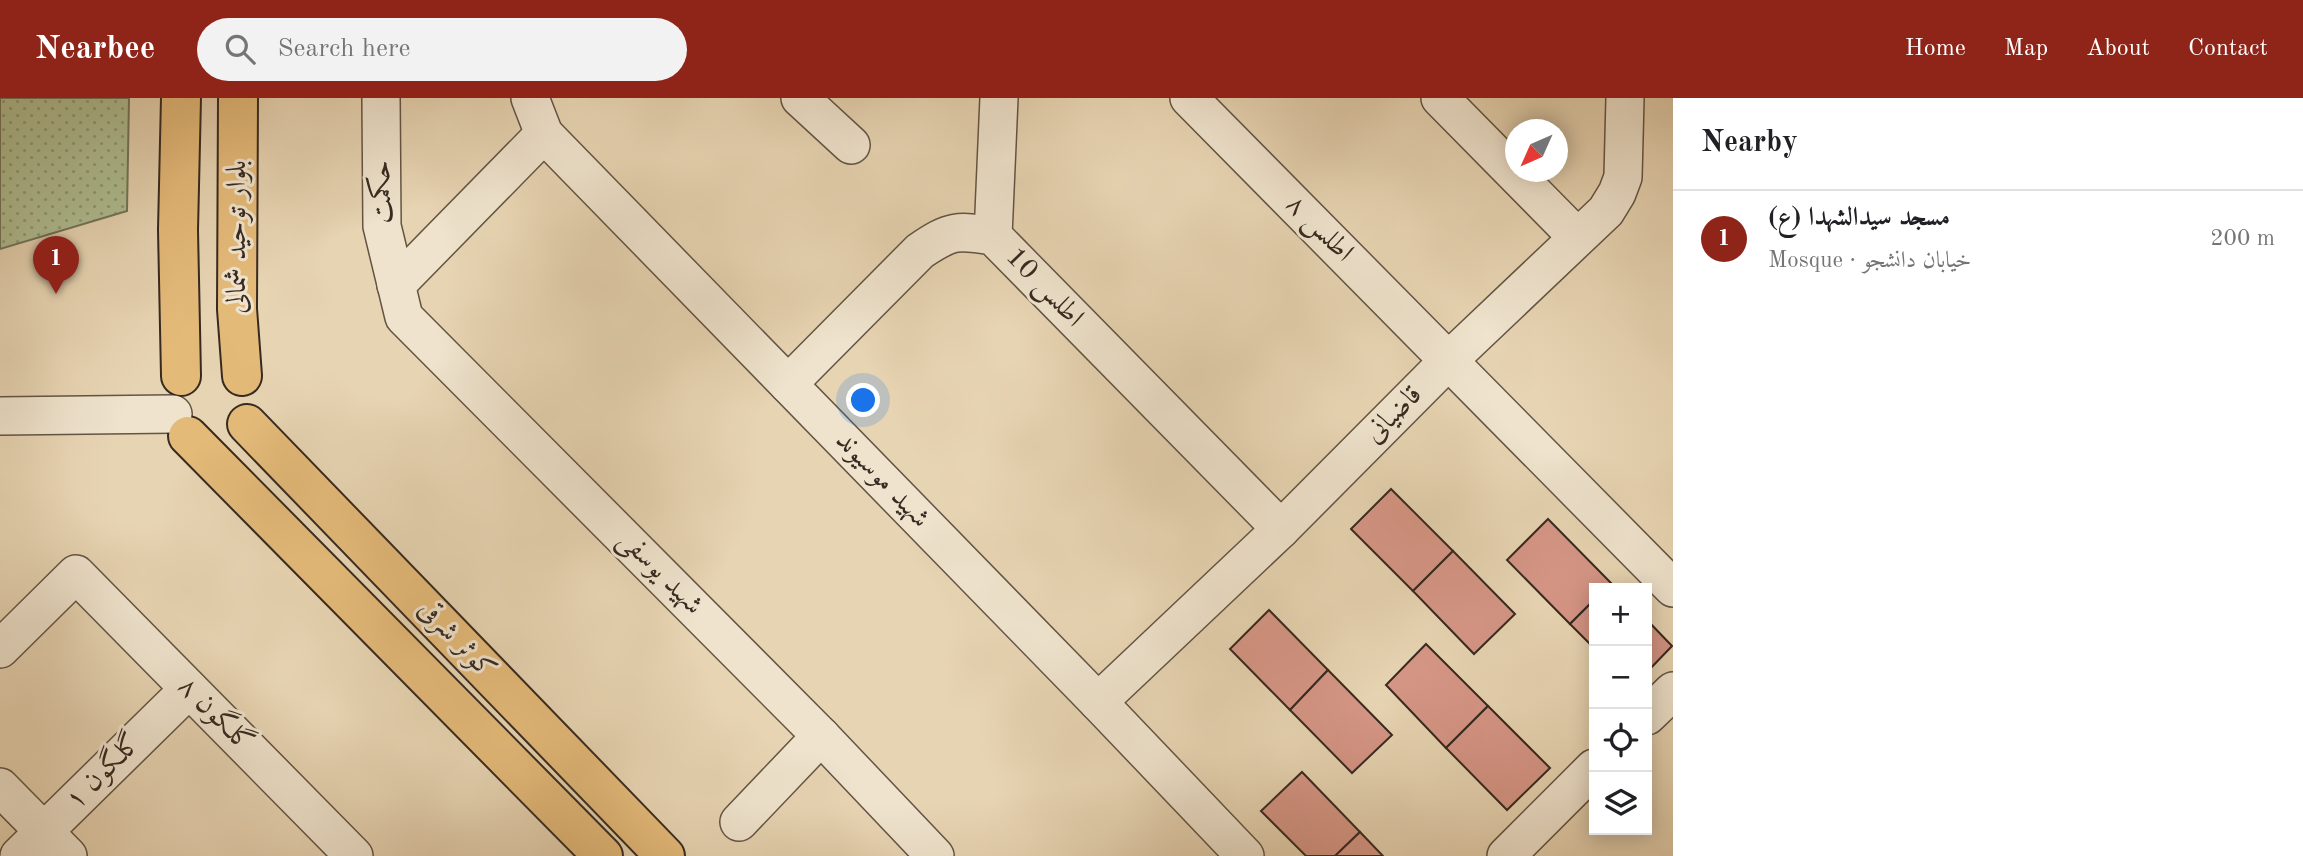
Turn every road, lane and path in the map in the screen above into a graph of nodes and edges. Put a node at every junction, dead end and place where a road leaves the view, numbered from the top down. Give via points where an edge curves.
1 (181, 98) edge
2 (238, 98) edge
3 (381, 98) edge
4 (530, 98) edge
5 (800, 98) edge
6 (999, 98) edge
7 (1189, 98) edge
8 (1440, 98) edge
9 (1625, 98) edge
10 (544, 134) junction
11 (851, 145) dead end
12 (993, 236) junction
13 (1577, 237) junction
14 (396, 285) junction
15 (1449, 360) junction
16 (181, 376) junction
17 (242, 376) junction
18 (788, 384) junction
19 (0, 416) edge
20 (247, 424) junction
21 (181, 425) junction
22 (1281, 529) junction
23 (1673, 588) edge
24 (0, 649) edge
25 (189, 689) junction
26 (1673, 691) edge
27 (1098, 702) junction
28 (1652, 711) edge
29 (821, 736) junction
30 (1590, 772) edge
31 (0, 787) edge
32 (738, 822) dead end
33 (44, 848) edge
34 (1521, 851) edge
35 (354, 856) edge
36 (603, 856) edge
37 (665, 856) edge
38 (935, 856) edge
39 (1245, 856) edge

1 - 16 main road, بلوار توحید شمالی
2 - 17 main road, بلوار توحید شمالی via 237,309
3 - 14 street, حکمت via 382,226
4 - 10 street, شهید موسیوند
5 - 11 street
6 - 12 street
7 - 15 street, اطلس ۸
8 - 13 street
9 - 13 street, قاضیانی via 1623,177 1606,211
10 - 14 street
10 - 18 street, شهید موسیوند
12 - 18 street, اطلس 10 via 963,231 939,238 920,251
12 - 22 street, اطلس 10
13 - 15 street, قاضیانی
14 - 29 street, شهید یوسفی via 404,317
15 - 22 street, قاضیانی
15 - 23 street, اطلس ۸
16 - 17 main road via 212,362
16 - 21 main road via 171,407
17 - 20 main road via 251,391 253,408
18 - 27 street, شهید موسیوند
19 - 21 street
20 - 21 main road via 220,443 204,443
20 - 37 main road, کوثر شرقی
21 - 36 main road, کوثر شرقی
22 - 27 street, قاضیانی
24 - 25 street, گلگون ۸ via 76,575
25 - 33 street, گلگون ۱
25 - 35 street, گلگون ۸
26 - 28 street
27 - 39 street, شهید موسیوند
29 - 32 street
29 - 38 street, شهید یوسفی
30 - 34 street
31 - 33 street

